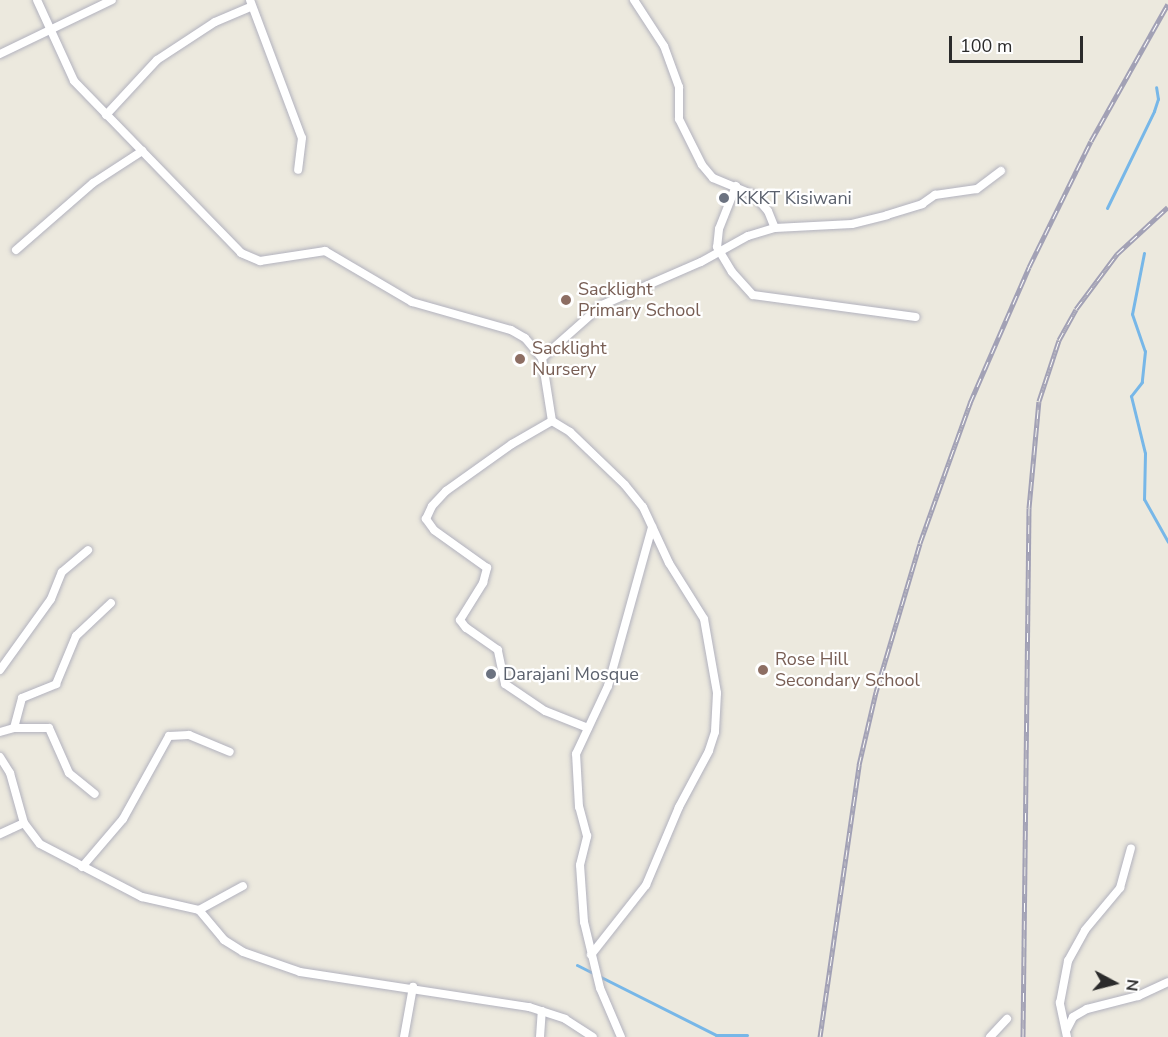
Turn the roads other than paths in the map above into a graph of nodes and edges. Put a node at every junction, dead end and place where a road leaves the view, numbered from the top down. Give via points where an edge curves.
1 (37, 0) edge
2 (112, 0) edge
3 (634, 0) edge
4 (251, 4) edge
5 (48, 29) junction
6 (0, 54) edge
7 (106, 115) junction
8 (142, 151) junction
9 (298, 170) dead end
10 (1001, 171) dead end
11 (736, 186) junction
12 (775, 228) junction
13 (16, 250) dead end
14 (719, 252) junction
15 (916, 317) dead end
16 (542, 358) junction
17 (552, 421) junction
18 (652, 526) junction
19 (88, 550) dead end
20 (111, 603) dead end
21 (0, 670) edge
22 (14, 728) junction
23 (588, 728) junction
24 (0, 732) edge
25 (230, 752) dead end
26 (0, 757) edge
27 (94, 794) dead end
28 (24, 823) junction
29 (0, 834) edge
30 (1131, 848) dead end
31 (82, 867) junction
32 (243, 886) dead end
33 (199, 910) junction
34 (591, 955) junction
35 (1168, 982) edge
36 (413, 987) junction
37 (542, 1011) junction
38 (1007, 1019) dead end
39 (1067, 1033) edge
40 (405, 1037) edge
41 (540, 1037) edge
42 (593, 1037) edge
43 (621, 1037) edge
44 (990, 1037) edge

1 - 5 street
2 - 5 street
3 - 11 street via 664,46 679,87 679,119 688,141 708,174
4 - 7 street via 157,60
4 - 9 street via 302,138
5 - 6 street
5 - 7 street via 74,81
7 - 8 street
8 - 13 street via 93,183
8 - 16 street via 249,260 309,251 333,254 411,302 511,330
10 - 12 street via 977,189 935,195 922,204 852,224
11 - 12 street via 762,203
11 - 14 street via 719,229
12 - 14 street via 748,236
14 - 15 street via 738,281 759,298
14 - 16 street via 602,305
16 - 17 street
17 - 18 street via 570,432 625,484
17 - 23 street via 446,491 426,519 434,530 487,568 483,583 460,620 498,650 505,684 545,711
18 - 23 street via 612,675
18 - 34 street via 669,563 704,619 717,693 715,732 646,885
19 - 21 street via 62,572 51,599
20 - 22 street via 76,636 57,684 22,698
22 - 24 street
22 - 27 street via 49,728 69,773
23 - 34 street via 576,764 579,807 587,836 580,865 580,892
25 - 31 street via 189,735 169,736 123,819
26 - 28 street via 10,773
28 - 29 street
28 - 31 street via 40,844
30 - 39 street via 1120,888 1085,930 1068,961 1060,1004
31 - 33 street via 142,897
32 - 33 street
33 - 36 street via 224,940 265,962 300,972
34 - 43 street
35 - 39 street via 1073,1017
36 - 37 street
36 - 40 street
37 - 41 street
37 - 42 street via 566,1019
38 - 44 street

